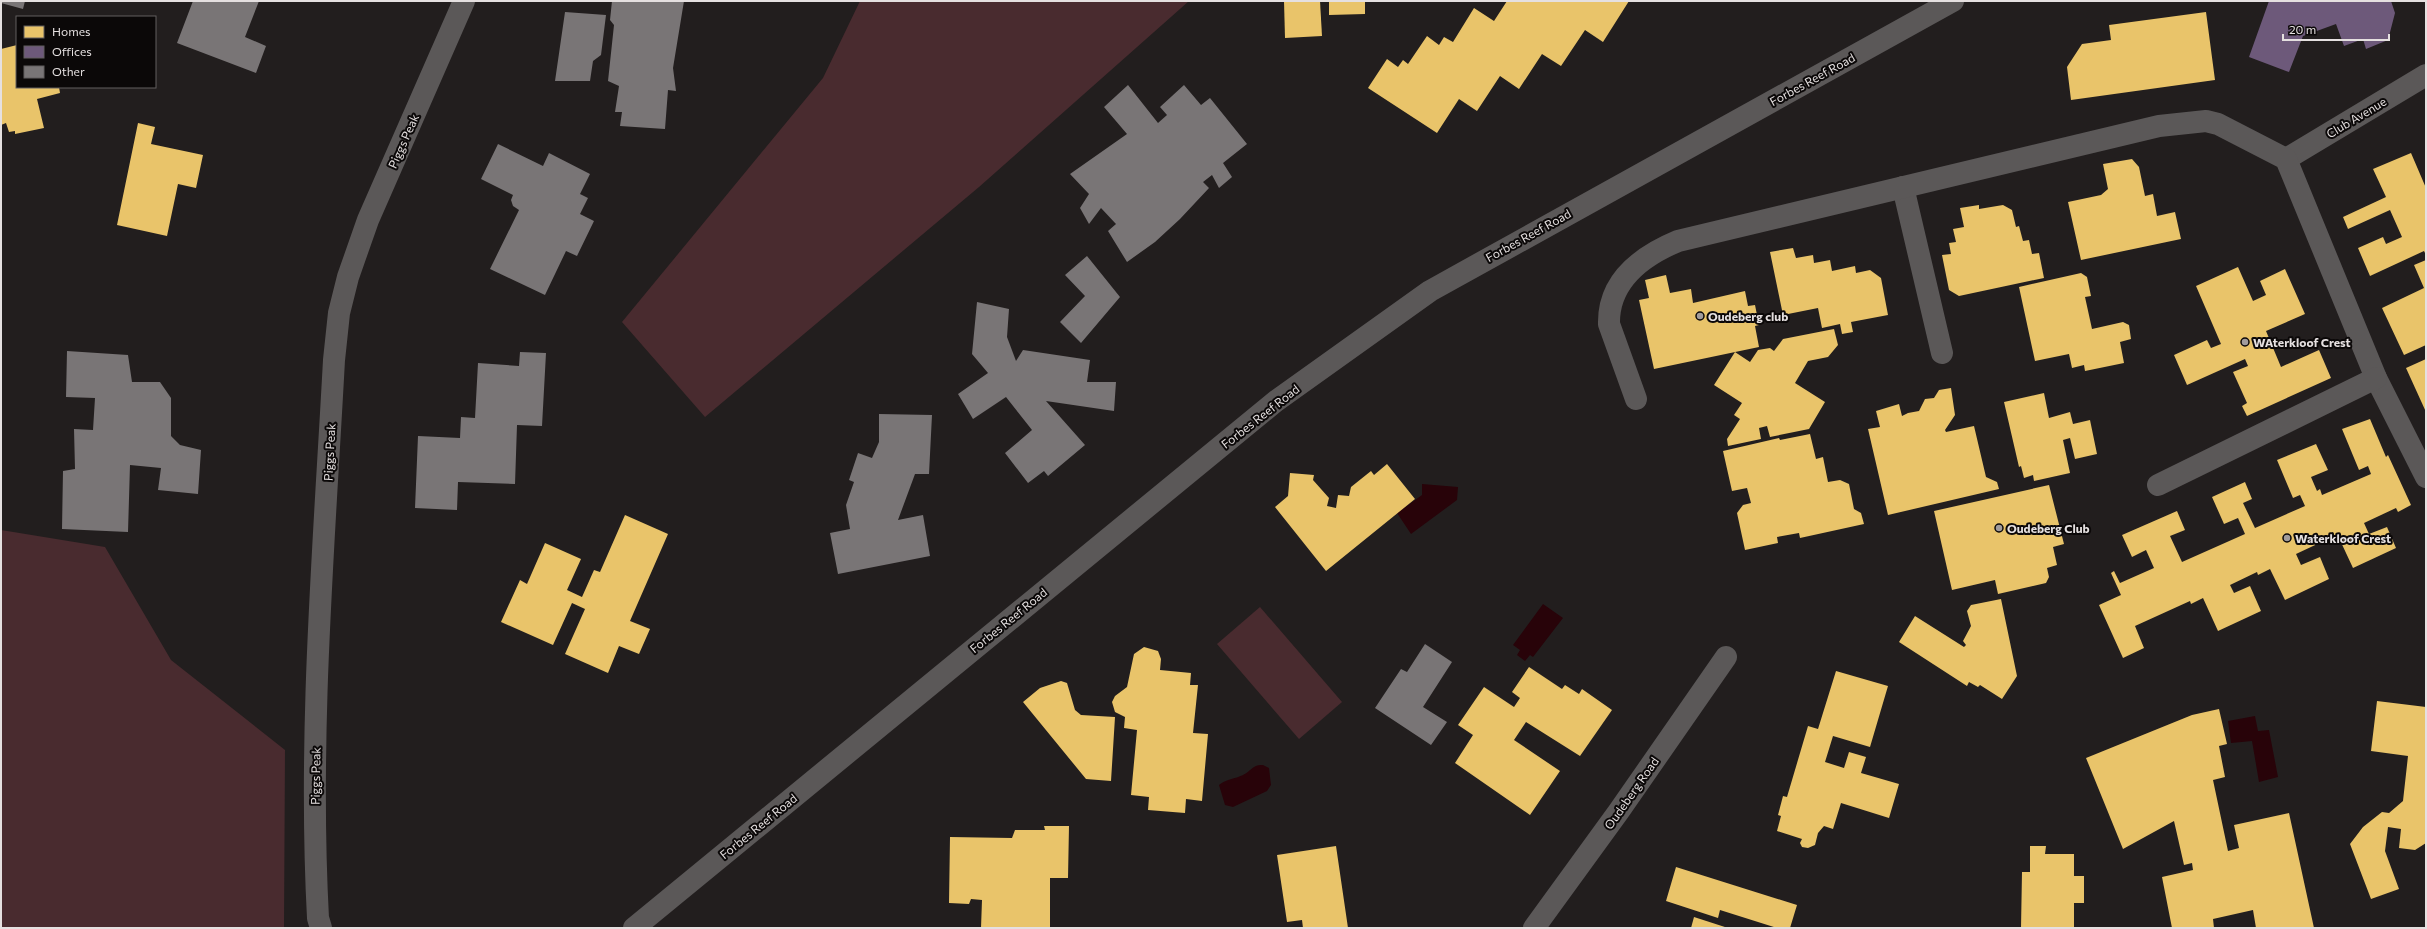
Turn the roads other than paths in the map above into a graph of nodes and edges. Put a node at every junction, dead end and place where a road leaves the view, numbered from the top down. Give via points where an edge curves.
1 (464, 1) edge
2 (1953, 1) edge
3 (2426, 75) edge
4 (2286, 159) junction
5 (1903, 187) junction
6 (1942, 353) dead end
7 (2376, 378) junction
8 (1636, 399) dead end
9 (2426, 477) edge
10 (2158, 485) dead end
11 (1726, 657) dead end
12 (321, 928) edge
13 (634, 928) edge
14 (1534, 928) edge

1 - 12 street, Piggs Peak via 368,220 348,276 339,313 334,360 317,688 314,833 318,918
2 - 13 street, Forbes Reef Road via 1430,291 1276,401
3 - 4 street, Club Avenue
4 - 5 street via 2218,124 2206,121 2159,126
4 - 7 street
5 - 6 street
5 - 8 street via 1678,240 1658,249 1635,267 1624,277 1616,291 1609,319
7 - 9 street
7 - 10 street
11 - 14 street, Oudeberg Road

